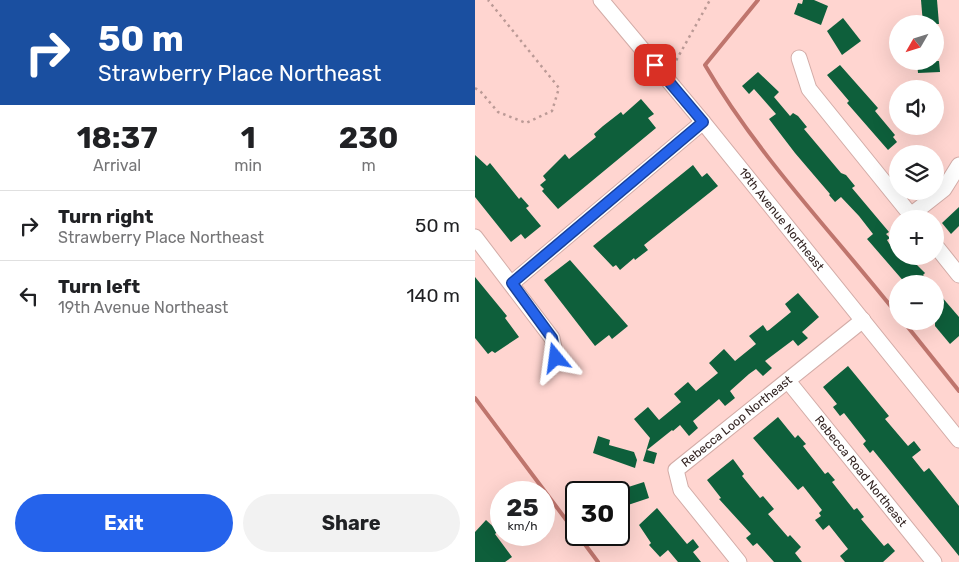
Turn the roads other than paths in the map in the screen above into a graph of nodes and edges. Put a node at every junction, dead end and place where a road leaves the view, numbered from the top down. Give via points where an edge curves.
1 (601, 0) edge
2 (799, 58) dead end
3 (703, 122) junction
4 (959, 165) edge
5 (906, 210) edge
6 (920, 210) edge
7 (475, 237) edge
8 (944, 257) edge
9 (959, 275) edge
10 (512, 283) junction
11 (863, 320) junction
12 (556, 358) dead end
13 (788, 381) junction
14 (959, 440) edge
15 (739, 562) edge
16 (934, 562) edge

1 - 3 street, 19th Avenue Northeast
2 - 5 street via 809,88
3 - 10 street
3 - 11 street, 19th Avenue Northeast
4 - 6 street via 944,190
7 - 10 street
8 - 9 street
10 - 12 street via 552,338
11 - 13 street, Rebecca Loop Northeast
11 - 14 street, 19th Avenue Northeast
13 - 15 street, Rebecca Loop Northeast via 676,470 681,490
13 - 16 street, Rebecca Road Northeast

